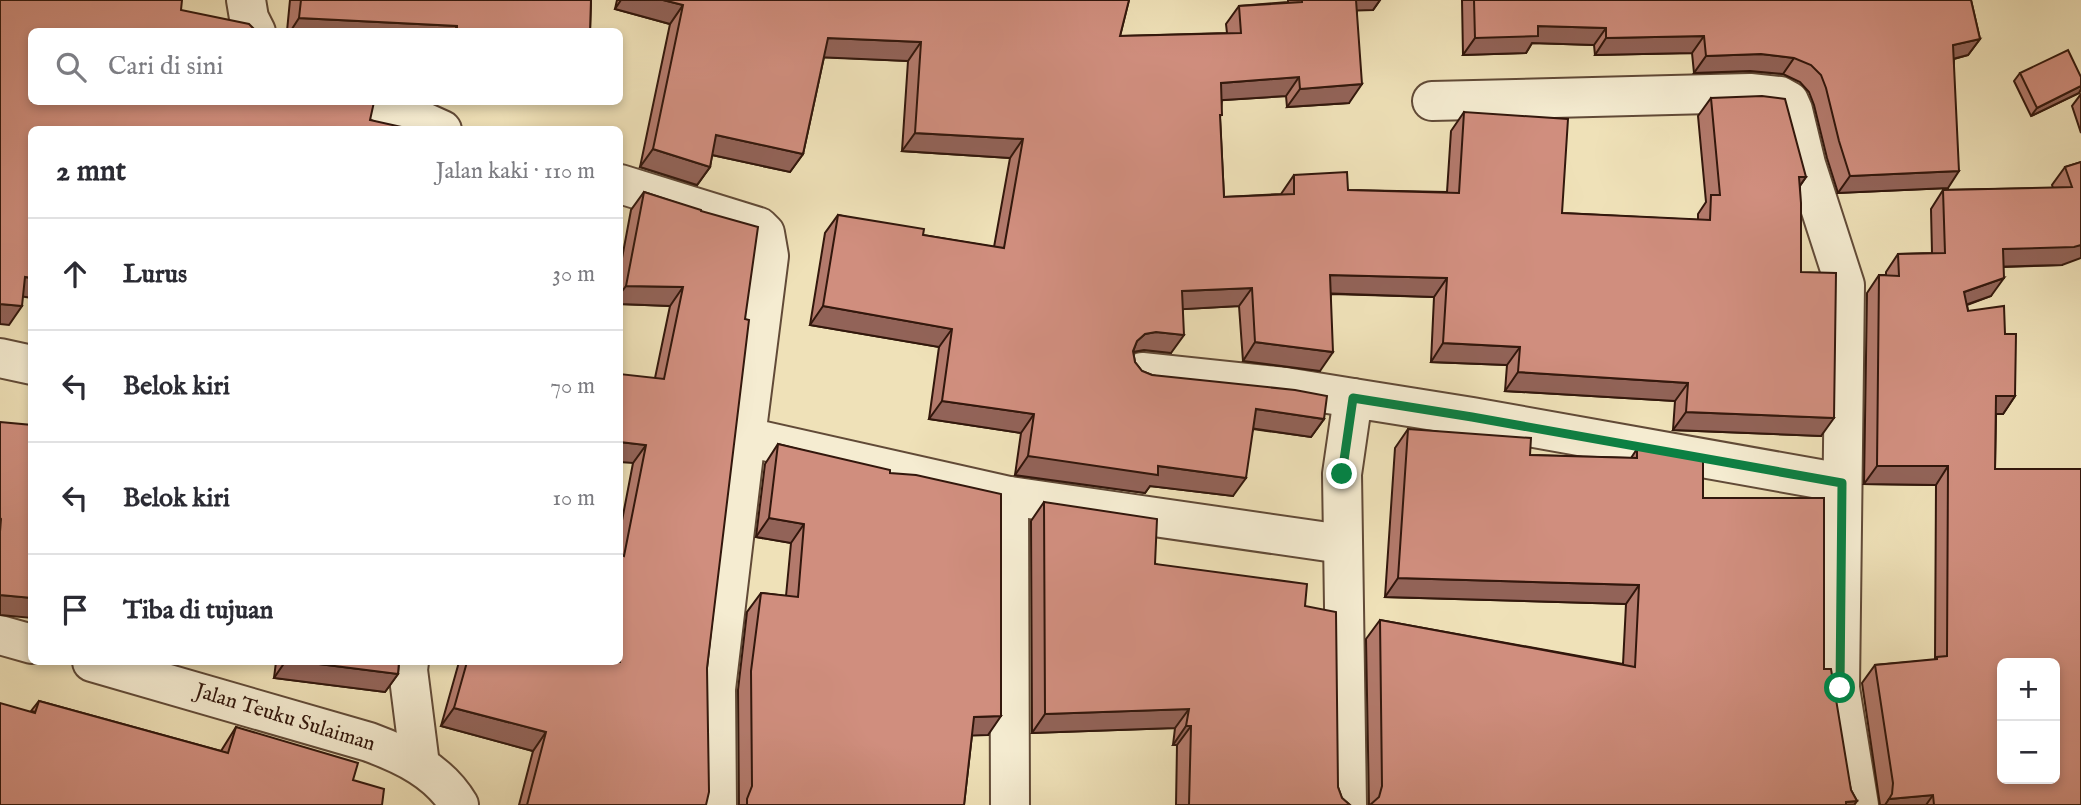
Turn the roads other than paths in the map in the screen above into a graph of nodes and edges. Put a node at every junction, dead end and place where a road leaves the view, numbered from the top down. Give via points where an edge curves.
1 (246, 0) edge
2 (254, 28) edge
3 (1432, 101) dead end
4 (387, 105) edge
5 (433, 126) edge
6 (623, 185) edge
7 (0, 358) edge
8 (28, 364) edge
9 (1142, 372) edge
10 (1353, 398) junction
11 (746, 437) junction
12 (1842, 483) junction
13 (1009, 496) junction
14 (1342, 544) junction
15 (0, 635) edge
16 (28, 643) edge
17 (102, 665) edge
18 (409, 665) edge
19 (420, 765) junction
20 (459, 805) edge
21 (717, 805) edge
22 (1010, 805) edge
23 (1347, 805) edge
24 (1858, 805) edge

1 - 2 street
3 - 12 street via 1749,93 1789,101 1846,285
4 - 5 street
6 - 11 street via 737,219 765,233 769,256
7 - 8 street
9 - 10 street
10 - 12 street
10 - 14 street via 1342,474
11 - 13 street
11 - 21 street via 716,689
12 - 24 street via 1840,688
13 - 14 street
13 - 22 street
14 - 23 street
15 - 16 street
17 - 19 street, Jalan Teuku Sulaiman via 369,742
18 - 19 street
19 - 20 street, Jalan Teuku Sulaiman via 449,789

